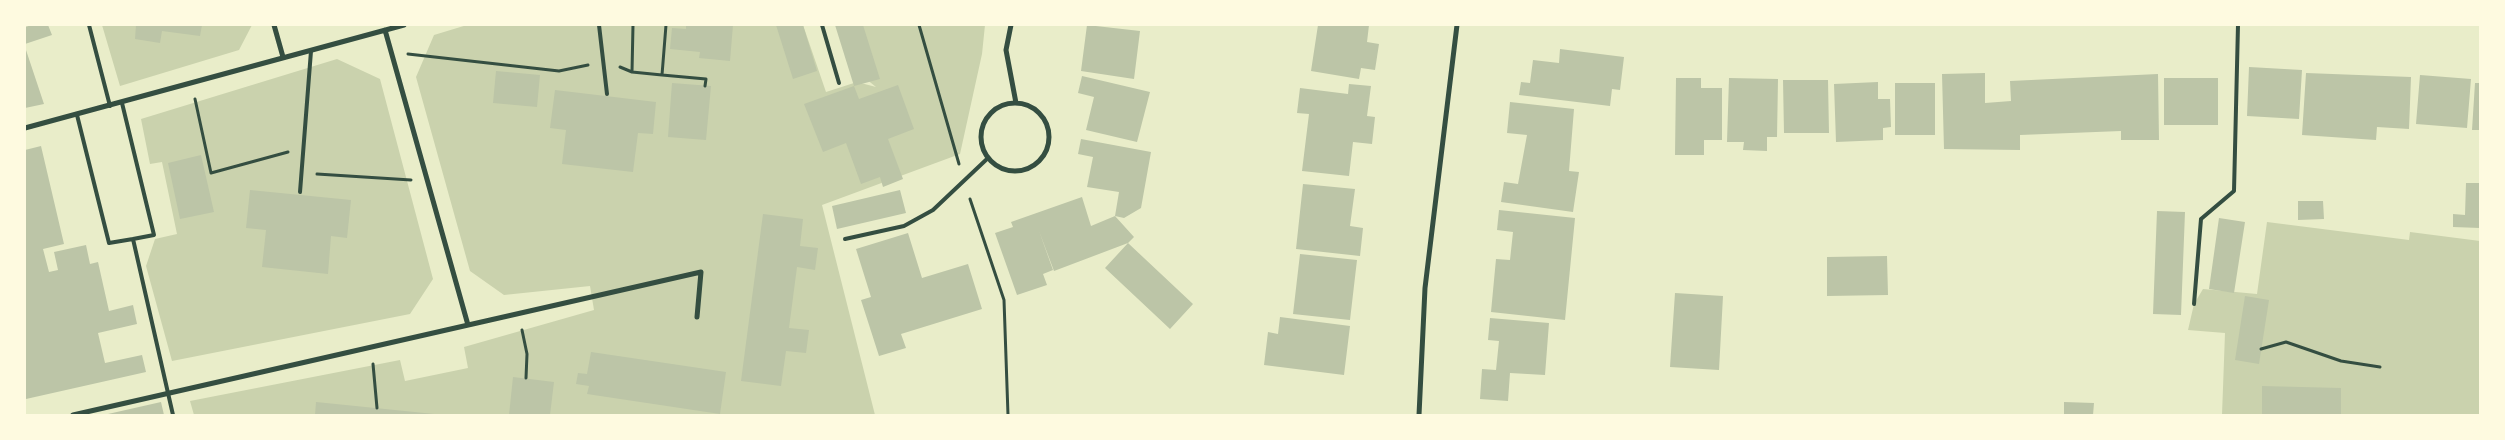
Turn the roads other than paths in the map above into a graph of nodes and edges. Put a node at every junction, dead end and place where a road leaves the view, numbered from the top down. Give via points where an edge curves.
1 (89, 25) edge
2 (274, 25) edge
3 (404, 25) edge
4 (599, 25) edge
5 (822, 25) edge
6 (1011, 25) edge
7 (1456, 25) edge
8 (2238, 25) edge
9 (385, 30) junction
10 (311, 51) junction
11 (283, 57) junction
12 (839, 83) dead end
13 (607, 94) dead end
14 (122, 103) junction
15 (1016, 103) junction
16 (110, 106) junction
17 (77, 114) junction
18 (25, 128) edge
19 (988, 158) junction
20 (300, 192) dead end
21 (133, 239) junction
22 (845, 239) dead end
23 (2194, 304) dead end
24 (697, 317) dead end
25 (468, 325) junction
26 (168, 392) junction
27 (74, 415) edge
28 (173, 415) edge
29 (1419, 415) edge

1 - 16 lane
2 - 11 street
3 - 9 street
4 - 13 lane
5 - 12 lane
6 - 15 street via 1006,50
7 - 29 street via 1425,288
8 - 23 lane via 2234,191 2201,219
9 - 10 street
9 - 25 street
10 - 11 street
10 - 20 lane
11 - 14 street
14 - 16 street
14 - 21 lane via 154,234
15 - 19 street via 994,110 986,119 981,142
15 - 19 street via 1038,112 1045,121 1049,133 1044,156 1022,171 1008,171
16 - 17 street
17 - 18 street
17 - 21 lane via 109,243
19 - 22 lane via 933,210 904,226
21 - 26 lane
24 - 25 street via 700,272
25 - 26 street
26 - 27 street
26 - 28 lane

